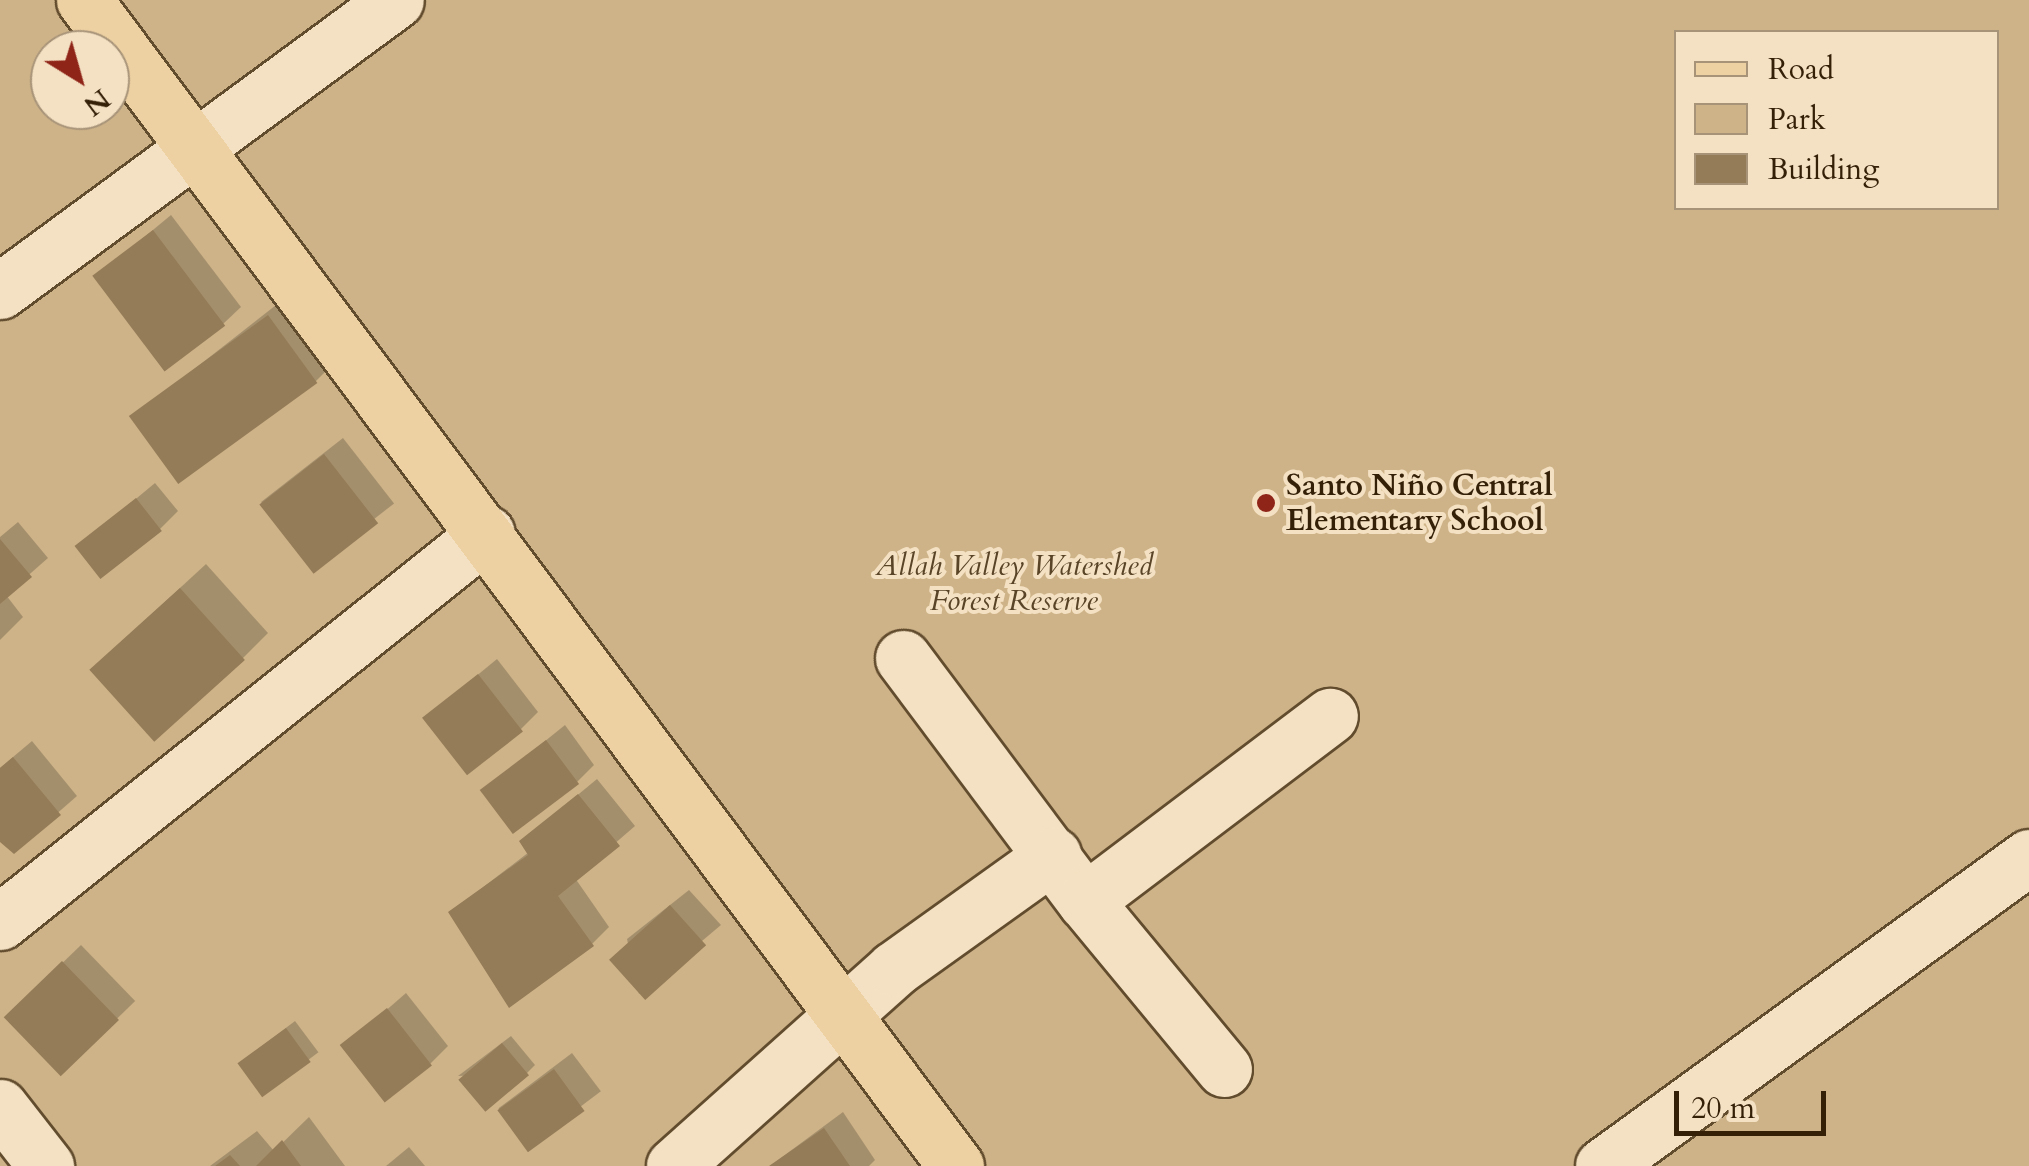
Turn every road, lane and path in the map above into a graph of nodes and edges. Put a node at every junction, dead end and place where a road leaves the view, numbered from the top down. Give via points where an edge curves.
1 (84, 0) edge
2 (396, 0) edge
3 (196, 146) junction
4 (0, 291) edge
5 (486, 533) junction
6 (903, 658) dead end
7 (1330, 716) dead end
8 (1053, 855) junction
9 (2029, 857) edge
10 (1085, 901) junction
11 (0, 922) edge
12 (841, 1014) junction
13 (1224, 1069) dead end
14 (0, 1107) edge
15 (46, 1166) edge
16 (674, 1166) edge
17 (956, 1166) edge
18 (1603, 1166) edge

1 - 3 main road
2 - 3 street
3 - 4 street
3 - 5 main road
5 - 11 street
5 - 12 main road
6 - 8 street
7 - 10 street
8 - 10 street
8 - 12 street
9 - 18 street
10 - 13 street
12 - 16 street
12 - 17 main road
14 - 15 street

